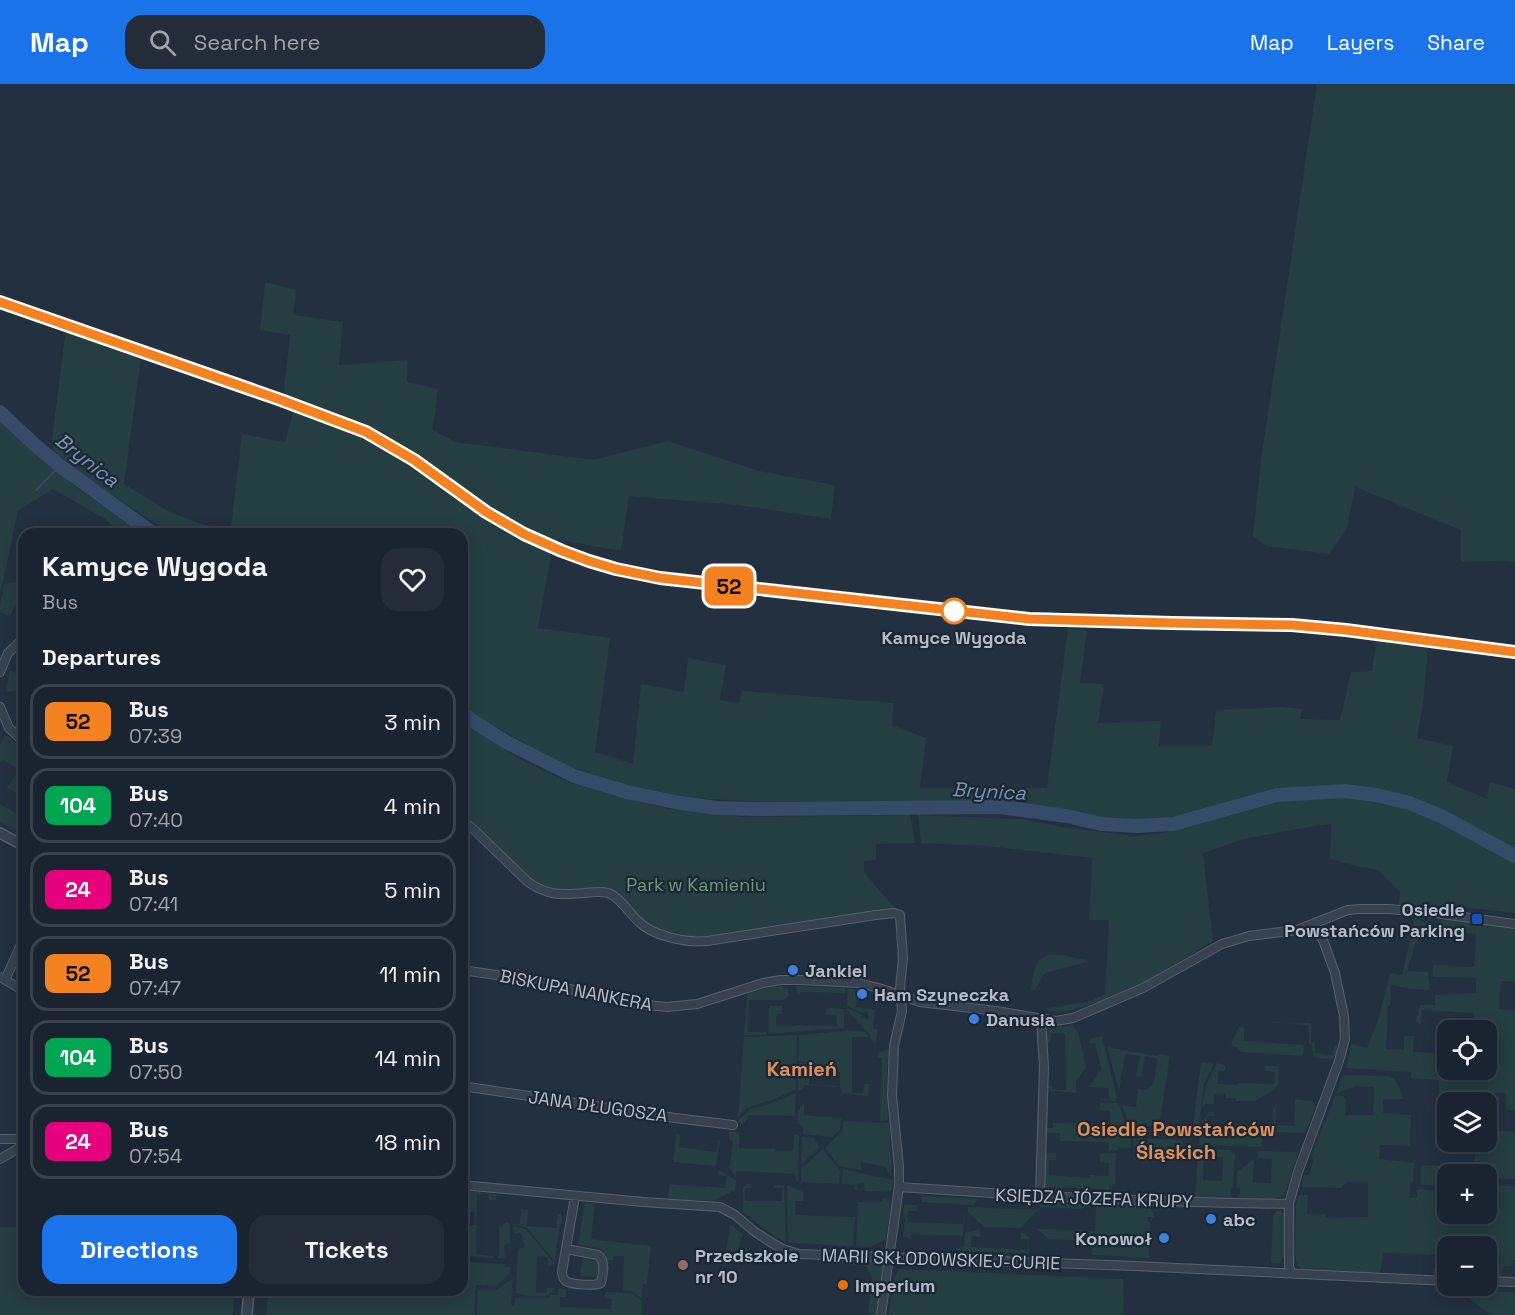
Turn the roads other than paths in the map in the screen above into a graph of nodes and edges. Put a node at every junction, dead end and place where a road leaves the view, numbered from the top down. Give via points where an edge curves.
1 (0, 302) edge
2 (18, 644) edge
3 (1515, 652) edge
4 (0, 672) edge
5 (0, 707) edge
6 (18, 736) edge
7 (468, 825) edge
8 (0, 833) edge
9 (18, 843) edge
10 (1515, 924) edge
11 (1313, 925) junction
12 (18, 949) edge
13 (468, 971) edge
14 (2, 978) edge
15 (18, 987) edge
16 (901, 996) junction
17 (1041, 1019) junction
18 (468, 1087) edge
19 (733, 1125) dead end
20 (0, 1139) edge
21 (18, 1139) edge
22 (18, 1148) edge
23 (0, 1159) edge
24 (468, 1186) edge
25 (899, 1187) junction
26 (575, 1196) junction
27 (1040, 1196) junction
28 (1289, 1204) junction
29 (566, 1249) junction
30 (890, 1257) junction
31 (1291, 1273) junction
32 (1437, 1280) edge
33 (1497, 1281) edge
34 (1515, 1282) edge
35 (249, 1296) edge
36 (247, 1315) edge
37 (881, 1315) edge

1 - 3 street via 366,432 524,534 616,569 660,578 1029,619 1292,625
2 - 4 street via 8,653
5 - 6 street via 9,728
7 - 16 street via 536,888 560,895 608,893 645,927 682,940 707,941 897,913 903,958
8 - 9 street
10 - 11 street, BISKUPA NANKERA via 1434,913 1360,909 1338,913
11 - 17 street, BISKUPA NANKERA via 1230,941 1093,1011 1064,1021
11 - 28 street via 1335,973 1345,1039
12 - 14 street
13 - 16 street, BISKUPA NANKERA via 667,1007 697,1004 781,980 859,983
14 - 15 street
16 - 17 street, BISKUPA NANKERA
16 - 25 street via 892,1096
17 - 27 street via 1044,1067
18 - 19 street, JANA DŁUGOSZA
20 - 21 street
22 - 23 street
24 - 26 street, MARII SKŁODOWSKIEJ-CURIE
25 - 27 street, KSIĘDZA JÓZEFA KRUPY
25 - 30 street
26 - 29 street
26 - 30 street, MARII SKŁODOWSKIEJ-CURIE via 720,1207 783,1249 800,1254
27 - 28 street, KSIĘDZA JÓZEFA KRUPY
28 - 31 street
29 - 29 street via 564,1280 599,1285 602,1258
30 - 31 street, MARII SKŁODOWSKIEJ-CURIE
30 - 37 street
31 - 32 street, MARII SKŁODOWSKIEJ-CURIE
33 - 34 street
35 - 36 street

